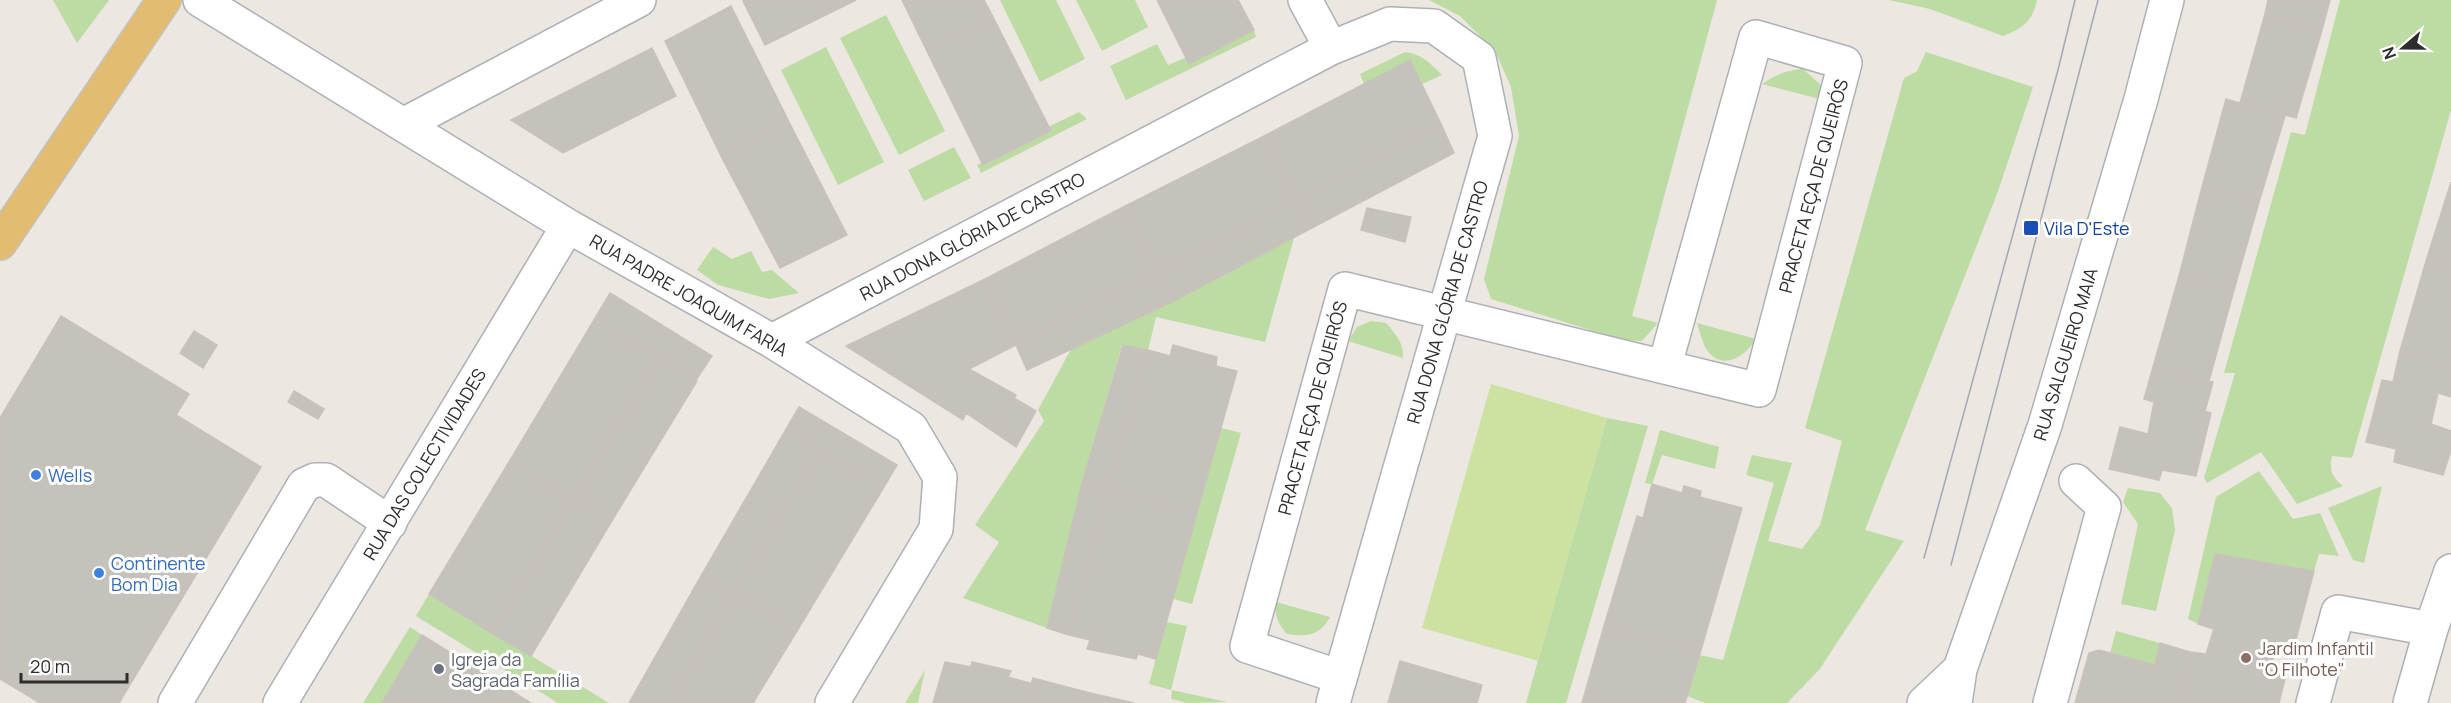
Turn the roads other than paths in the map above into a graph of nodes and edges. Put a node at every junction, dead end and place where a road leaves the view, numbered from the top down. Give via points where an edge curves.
1 (164, 0) edge
2 (200, 0) edge
3 (639, 0) edge
4 (1305, 0) edge
5 (2167, 0) edge
6 (1331, 48) junction
7 (405, 124) junction
8 (568, 226) junction
9 (0, 243) edge
10 (1444, 312) junction
11 (772, 341) junction
12 (1665, 365) junction
13 (2076, 481) dead end
14 (390, 523) junction
15 (2451, 571) edge
16 (2431, 630) junction
17 (1960, 669) junction
18 (1336, 690) edge
19 (175, 703) edge
20 (280, 703) edge
21 (832, 703) edge
22 (1924, 703) edge
23 (1955, 703) edge
24 (2050, 703) edge
25 (2313, 703) edge
26 (2410, 703) edge

1 - 9 main road
2 - 7 street, RUA PADRE JOAQUIM FARIA
3 - 7 street
4 - 6 street
5 - 17 street, RUA SALGUEIRO MAIA via 2044,425
6 - 10 street, RUA DONA GLÓRIA DE CASTRO via 1390,24 1434,26 1479,58 1496,136
6 - 11 street, RUA DONA GLÓRIA DE CASTRO
7 - 8 street, RUA PADRE JOAQUIM FARIA
8 - 11 street, RUA PADRE JOAQUIM FARIA
8 - 14 street, RUA DAS COLECTIVIDADES
10 - 12 street, PRACETA EÇA DE QUEIRÓS
10 - 18 street, RUA DONA GLÓRIA DE CASTRO
10 - 18 street, PRACETA EÇA DE QUEIRÓS via 1345,289 1247,646
11 - 21 street, RUA PADRE JOAQUIM FARIA via 911,428 940,477 936,529
12 - 12 street, PRACETA EÇA DE QUEIRÓS via 1759,390 1845,63 1756,37
13 - 24 street via 2104,507
14 - 19 street via 326,480 304,485
14 - 20 street, RUA DAS COLECTIVIDADES
15 - 16 street
16 - 25 street via 2338,612
16 - 26 street
17 - 22 street, RUA SALGUEIRO MAIA
17 - 23 street, RUA SALGUEIRO MAIA

